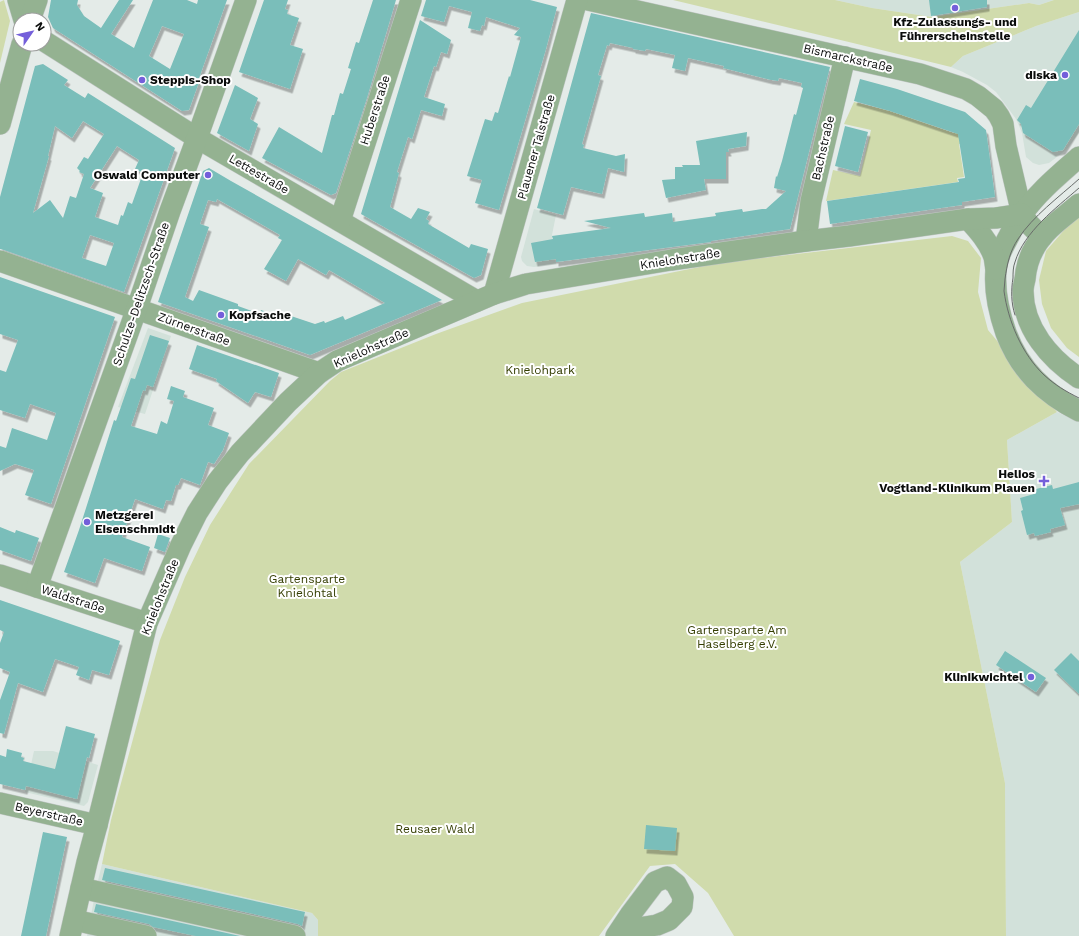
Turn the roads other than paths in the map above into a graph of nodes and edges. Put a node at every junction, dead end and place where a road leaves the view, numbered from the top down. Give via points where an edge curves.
1 (18, 0) edge
2 (37, 0) edge
3 (246, 0) edge
4 (411, 0) edge
5 (577, 0) edge
6 (588, 0) edge
7 (22, 12) edge
8 (33, 12) edge
9 (52, 46) edge
10 (20, 52) edge
11 (845, 57) junction
12 (0, 124) edge
13 (197, 138) junction
14 (1079, 157) edge
15 (1079, 204) edge
16 (1022, 214) junction
17 (968, 219) junction
18 (340, 221) junction
19 (1042, 237) junction
20 (806, 241) junction
21 (0, 261) edge
22 (996, 269) junction
23 (485, 297) junction
24 (137, 308) junction
25 (319, 373) junction
26 (1079, 378) edge
27 (1079, 411) edge
28 (0, 575) edge
29 (37, 587) junction
30 (147, 623) junction
31 (0, 804) edge
32 (97, 825) junction
33 (81, 888) junction
34 (72, 928) edge
35 (116, 933) edge
36 (146, 936) edge
37 (295, 936) edge
38 (616, 936) edge
39 (621, 936) edge

1 - 7 street
2 - 8 street
3 - 13 street, Schulze-Delitzsch-Straße
4 - 18 street, Huberstraße
5 - 23 street, Plauener Talstraße
6 - 11 street, Bismarckstraße
9 - 13 street, Lettestraße
10 - 12 street
11 - 16 street, Bismarckstraße via 936,79 966,89 988,103 1003,124
11 - 20 street, Bachstraße via 811,201
13 - 18 street, Lettestraße
13 - 24 street, Schulze-Delitzsch-Straße
14 - 16 street via 1044,188
15 - 19 street
16 - 17 street, Knielohstraße
16 - 19 street
16 - 22 street via 1004,245
17 - 20 street, Knielohstraße
17 - 22 street via 987,243 994,256
18 - 23 street, Lettestraße
19 - 26 street via 1029,258 1023,291 1026,310 1034,333 1050,354
20 - 23 street, Knielohstraße via 526,284
21 - 24 street, Zürnerstraße
22 - 27 street via 997,303 1011,346 1023,366 1038,383
23 - 25 street, Knielohstraße via 337,361
24 - 25 street, Zürnerstraße
24 - 29 street, Schulze-Delitzsch-Straße
25 - 30 street, Knielohstraße via 240,452 217,482 181,545
28 - 29 street, Waldstraße
29 - 30 street, Waldstraße
30 - 32 street, Knielohstraße
31 - 32 street, Beyerstraße
32 - 33 street, Knielohstraße
33 - 34 street, Knielohstraße
33 - 37 street
34 - 35 street
35 - 36 street
38 - 39 street via 655,882 667,878 676,884 683,897 682,907 669,920 638,928

